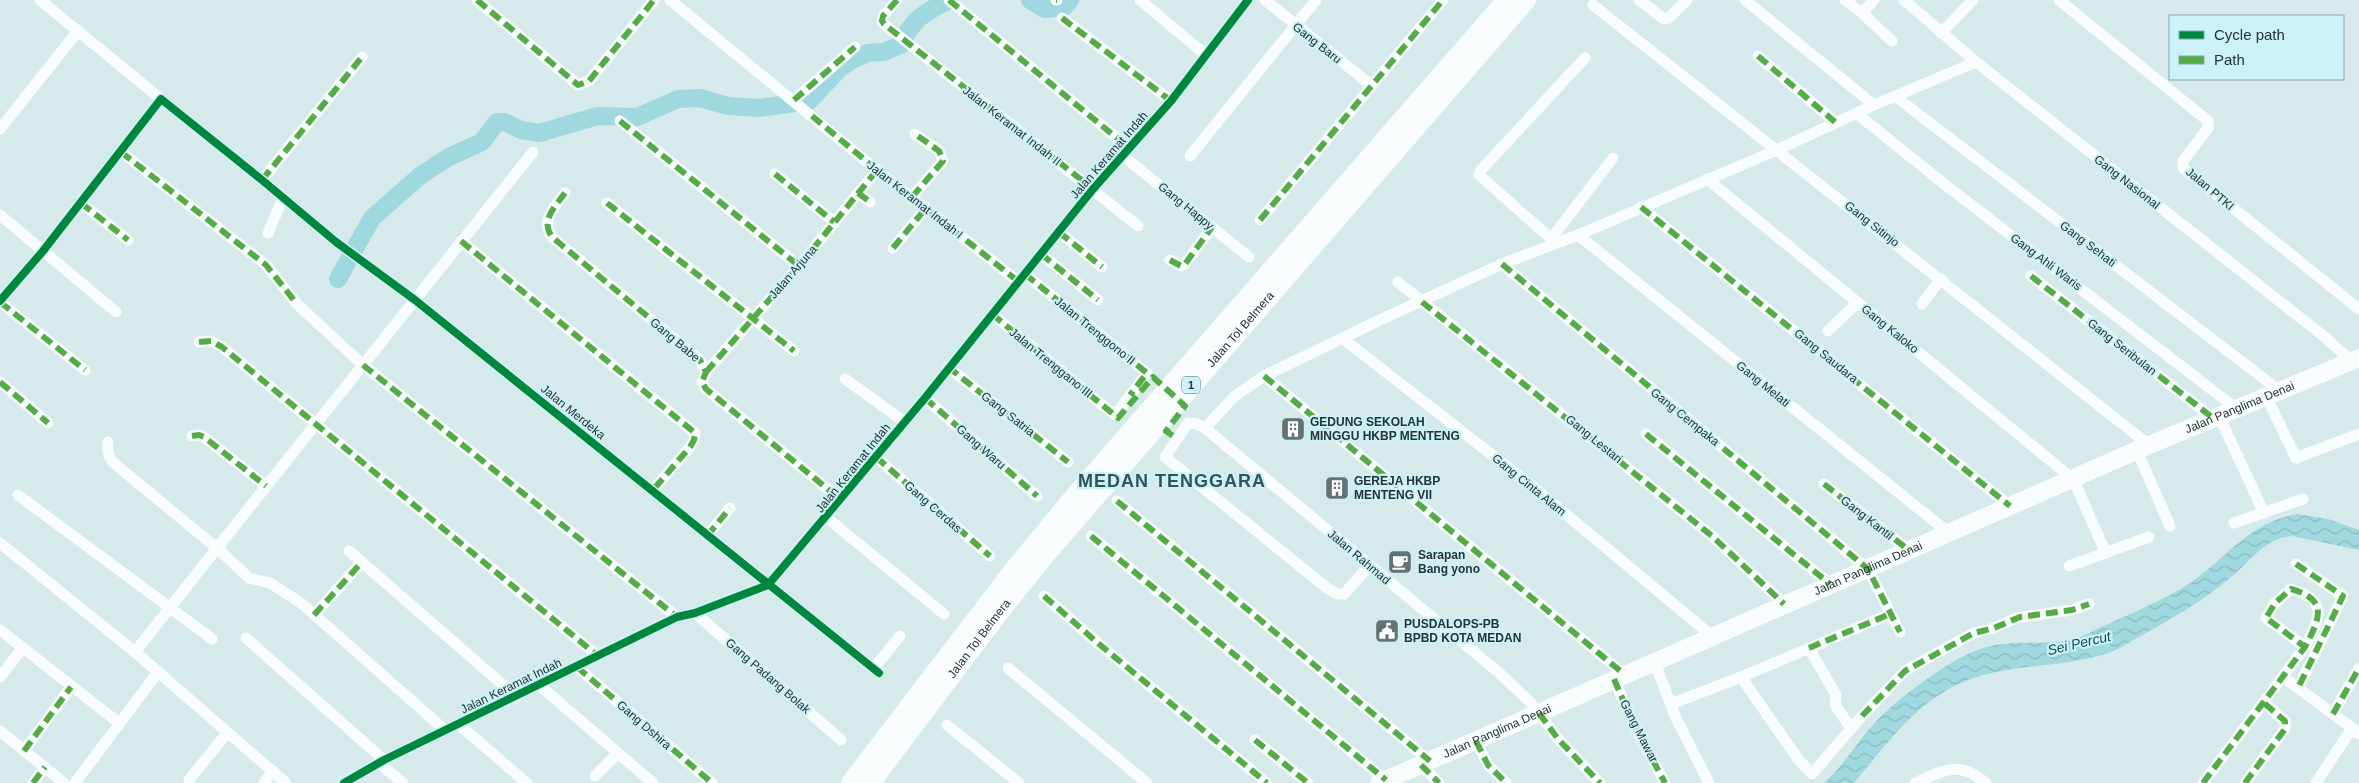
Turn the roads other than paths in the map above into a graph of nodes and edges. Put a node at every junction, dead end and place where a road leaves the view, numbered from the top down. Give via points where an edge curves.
1 (40, 0) edge
2 (478, 0) edge
3 (654, 0) edge
4 (670, 0) edge
5 (896, 0) edge
6 (949, 0) edge
7 (1140, 0) edge
8 (1248, 0) edge
9 (1265, 0) edge
10 (1316, 0) edge
11 (1443, 0) edge
12 (1507, 0) edge
13 (1526, 0) edge
14 (1639, 0) edge
15 (1687, 0) edge
16 (1745, 0) edge
17 (1845, 0) edge
18 (1874, 0) edge
19 (1904, 0) edge
20 (1973, 0) edge
21 (2059, 0) edge
22 (1593, 5) dead end
23 (1862, 14) junction
24 (1062, 18) dead end
25 (1294, 25) junction
26 (78, 31) junction
27 (1941, 33) junction
28 (1892, 41) dead end
29 (855, 47) dead end
30 (1206, 55) junction
31 (1758, 56) dead end
32 (362, 57) dead end
33 (1585, 58) dead end
34 (1976, 62) junction
35 (1371, 85) junction
36 (1896, 97) junction
37 (161, 99) junction
38 (795, 101) junction
39 (1171, 101) junction
40 (1874, 105) junction
41 (1856, 113) junction
42 (620, 121) dead end
43 (1835, 122) junction
44 (0, 129) edge
45 (915, 134) dead end
46 (1777, 150) junction
47 (121, 152) junction
48 (533, 152) dead end
49 (1126, 152) junction
50 (1190, 156) dead end
51 (1612, 158) dead end
52 (877, 170) junction
53 (775, 174) dead end
54 (1707, 179) junction
55 (262, 180) junction
56 (1093, 190) junction
57 (565, 193) dead end
58 (858, 193) junction
59 (912, 197) junction
60 (283, 198) junction
61 (870, 202) dead end
62 (81, 203) junction
63 (607, 203) dead end
64 (1641, 207) junction
65 (926, 208) junction
66 (0, 215) edge
67 (1260, 220) dead end
68 (834, 222) junction
69 (1138, 226) dead end
70 (1212, 227) junction
71 (1059, 232) junction
72 (268, 233) dead end
73 (1578, 235) junction
74 (128, 240) dead end
75 (461, 241) junction
76 (1554, 241) junction
77 (893, 248) dead end
78 (43, 251) junction
79 (1041, 254) junction
80 (1249, 257) dead end
81 (1170, 260) dead end
82 (1502, 264) junction
83 (799, 266) junction
84 (1102, 267) dead end
85 (2031, 276) dead end
86 (1022, 278) junction
87 (1941, 279) junction
88 (1398, 282) dead end
89 (416, 300) junction
90 (1098, 300) dead end
91 (0, 301) edge
92 (1422, 302) junction
93 (1858, 302) junction
94 (1922, 304) dead end
95 (2359, 309) edge
96 (116, 312) dead end
97 (992, 314) junction
98 (752, 319) junction
99 (1828, 331) dead end
100 (1342, 338) junction
101 (199, 342) dead end
102 (794, 351) dead end
103 (2355, 360) edge
104 (363, 365) junction
105 (948, 367) junction
106 (84, 370) dead end
107 (706, 372) junction
108 (1264, 376) junction
109 (845, 379) dead end
110 (0, 382) edge
111 (2273, 394) junction
112 (925, 398) junction
113 (2237, 409) junction
114 (1113, 413) joint
115 (2216, 417) junction
116 (905, 422) junction
117 (48, 423) dead end
118 (316, 424) junction
119 (1205, 428) junction
120 (1646, 434) dead end
121 (192, 436) dead end
122 (2358, 437) edge
123 (108, 442) dead end
124 (2143, 448) junction
125 (876, 457) junction
126 (1068, 462) dead end
127 (2073, 479) junction
128 (1824, 484) dead end
129 (266, 486) junction
130 (653, 490) junction
131 (18, 495) dead end
132 (1037, 496) dead end
133 (841, 500) junction
134 (2303, 500) dead end
135 (1117, 501) dead end
136 (2010, 506) junction
137 (730, 508) dead end
138 (2264, 513) junction
139 (827, 518) junction
140 (2234, 523) dead end
141 (2170, 526) dead end
142 (1949, 533) junction
143 (707, 536) junction
144 (1091, 536) dead end
145 (2149, 537) dead end
146 (0, 543) edge
147 (216, 548) junction
148 (349, 551) dead end
149 (1910, 551) junction
150 (2106, 553) junction
151 (990, 556) dead end
152 (362, 562) junction
153 (2296, 564) dead end
154 (1369, 566) junction
155 (2069, 566) dead end
156 (1868, 569) junction
157 (1830, 584) junction
158 (768, 585) junction
159 (1044, 596) dead end
160 (1784, 604) junction
161 (2089, 604) dead end
162 (168, 607) junction
163 (695, 612) junction
164 (944, 614) dead end
165 (1890, 614) junction
166 (314, 615) junction
167 (677, 617) junction
168 (0, 630) edge
169 (1900, 632) dead end
170 (900, 636) dead end
171 (1712, 636) junction
172 (246, 638) dead end
173 (212, 639) dead end
174 (2305, 647) junction
175 (1809, 648) junction
176 (22, 649) junction
177 (135, 652) junction
178 (598, 656) junction
179 (1654, 662) junction
180 (577, 666) junction
181 (1008, 668) dead end
182 (2359, 668) edge
183 (158, 672) junction
184 (1619, 677) junction
185 (1741, 677) junction
186 (2283, 677) junction
187 (0, 678) edge
188 (539, 685) junction
189 (71, 687) junction
190 (2298, 688) junction
191 (517, 697) junction
192 (2264, 703) junction
193 (1671, 704) junction
194 (1539, 713) junction
195 (2333, 714) junction
196 (119, 723) junction
197 (458, 724) junction
198 (947, 725) dead end
199 (1851, 728) junction
200 (445, 730) junction
201 (0, 731) edge
202 (2355, 731) edge
203 (227, 733) junction
204 (841, 740) dead end
205 (1256, 740) dead end
206 (1476, 741) junction
207 (24, 751) junction
208 (618, 753) junction
209 (382, 761) junction
210 (1426, 763) junction
211 (45, 768) junction
212 (273, 771) junction
213 (595, 776) dead end
214 (190, 780) dead end
215 (1385, 782) edge
216 (33, 783) edge
217 (64, 783) edge
218 (75, 783) edge
219 (264, 783) edge
220 (286, 783) edge
221 (344, 783) edge
222 (403, 783) edge
223 (527, 783) edge
224 (653, 783) edge
225 (712, 783) edge
226 (851, 783) edge
227 (870, 783) edge
228 (1019, 783) edge
229 (1147, 783) edge
230 (1267, 783) edge
231 (1308, 783) edge
232 (1439, 783) edge
233 (1506, 783) edge
234 (1600, 783) edge
235 (1665, 783) edge
236 (1710, 783) edge
237 (1915, 783) edge
238 (1986, 783) edge
239 (2203, 783) edge
240 (2245, 783) edge
241 (2316, 783) edge

1 - 26 street, Jalan Merdeka
2 - 3 street via 578,85 590,81
4 - 38 street, Jalan Keramat Indah I
5 - 56 street, Jalan Keramat Indah II via 882,21
6 - 49 street, Gang Happy
7 - 30 street
8 - 30 street, Jalan Keramat Indah
9 - 25 street, Gang Baru
10 - 25 street
11 - 35 street
12 - 226 highway, Jalan Tol Belmera / 1 via 1080,489 1008,577
13 - 227 highway, Jalan Tol Belmera / 1 via 1044,556
14 - 15 street via 1664,19
16 - 40 street
17 - 23 street
18 - 23 street
19 - 27 street, Gang Nasional
20 - 27 street
21 - 95 street, Jalan PTKI via 2208,122 2208,128 2182,161 2183,168
22 - 46 street, Gang Sitinjo
23 - 28 street
24 - 39 street
25 - 35 street, Gang Baru
25 - 50 street
26 - 37 street, Jalan Merdeka
26 - 44 street
27 - 34 street, Gang Nasional
29 - 38 street
30 - 39 street, Jalan Keramat Indah
31 - 43 street
32 - 55 street
33 - 76 street via 1479,175
34 - 36 street
34 - 103 street, Gang Nasional
35 - 67 street
36 - 40 street
36 - 111 street, Gang Sehati
37 - 47 street
37 - 55 street, Jalan Merdeka
38 - 52 street, Jalan Keramat Indah I
39 - 49 street, Jalan Keramat Indah
40 - 41 street
41 - 43 street
41 - 113 street, Gang Ahli Waris
42 - 83 street
43 - 46 street
45 - 59 street via 939,151 943,161
46 - 54 street
46 - 87 street, Gang Sitinjo
47 - 62 street
47 - 104 street via 257,257 297,304
48 - 75 street
49 - 56 street, Jalan Keramat Indah
49 - 70 street, Gang Happy
51 - 76 street
52 - 58 street, Jalan Arjuna
52 - 59 street, Jalan Keramat Indah I
53 - 68 street
54 - 64 street
54 - 93 street, Gang Kaloko
55 - 60 street, Jalan Merdeka
56 - 69 street, Jalan Keramat Indah II
56 - 71 street, Jalan Keramat Indah
57 - 107 street, Gang Babe via 546,221 549,233 690,351 704,365
58 - 61 street
58 - 68 street, Jalan Arjuna
59 - 65 street, Jalan Keramat Indah I
60 - 72 street
60 - 89 street, Jalan Merdeka via 336,242
62 - 74 street
62 - 78 street
63 - 98 street
64 - 73 street
64 - 136 street, Gang Saudara
65 - 77 street
65 - 86 street, Jalan Keramat Indah I
66 - 78 street
68 - 83 street, Jalan Arjuna
70 - 80 street, Gang Happy
70 - 81 street via 1186,264 1181,266
71 - 79 street, Jalan Keramat Indah
71 - 84 street
73 - 76 street
73 - 142 street, Gang Melati
75 - 89 street
75 - 130 street via 695,433 690,447
76 - 82 street
78 - 91 street
78 - 96 street
79 - 86 street, Jalan Keramat Indah
79 - 90 street
82 - 92 street
82 - 156 street, Gang Cempaka
83 - 98 street, Jalan Arjuna
85 - 115 street, Gang Seribulan
86 - 97 street, Jalan Keramat Indah
86 - 114 street, Jalan Trenggono II via 1148,373
87 - 94 street
87 - 124 street, Gang Sitinjo
88 - 92 street, Gang Lestari
89 - 104 street
89 - 130 street, Jalan Merdeka
91 - 106 street
92 - 100 street
92 - 160 street, Gang Lestari via 1712,536
93 - 99 street
93 - 127 street, Gang Kaloko
97 - 105 street, Jalan Keramat Indah
97 - 114 street, Jalan Trenggano III
98 - 102 street
98 - 107 street, Jalan Arjuna
100 - 108 street
100 - 171 street, Gang Cinta Alam via 1532,486
101 - 118 street via 217,343
103 - 111 main road, Jalan Panglima Denai
104 - 118 street
104 - 167 street
105 - 112 street, Jalan Keramat Indah
105 - 126 street, Gang Satria
107 - 133 street, Gang Babe via 702,382 706,389
108 - 119 street via 1235,396
108 - 184 street
109 - 116 street
110 - 117 street
111 - 113 main road, Jalan Panglima Denai
111 - 122 street via 2296,458
112 - 116 street, Jalan Keramat Indah
112 - 132 street, Gang Waru
113 - 115 main road, Jalan Panglima Denai
115 - 124 main road, Jalan Panglima Denai
115 - 138 street
116 - 125 street, Jalan Keramat Indah
118 - 129 street
118 - 178 street
119 - 154 street, Jalan Rahmad
119 - 154 street via 1188,423 1165,457 1337,594 1344,594
120 - 157 street
121 - 129 street via 204,437
123 - 147 street via 110,460
124 - 127 main road, Jalan Panglima Denai
124 - 141 street
125 - 133 street, Jalan Keramat Indah
125 - 151 street, Gang Cerdas
127 - 136 main road, Jalan Panglima Denai
127 - 150 street
128 - 149 street, Gang Kantil
129 - 147 street
130 - 143 street, Jalan Merdeka
131 - 162 street
133 - 139 street, Jalan Keramat Indah
134 - 138 street
135 - 210 street
136 - 142 main road, Jalan Panglima Denai
137 - 143 street
138 - 140 street
139 - 158 street, Jalan Keramat Indah
139 - 164 street
142 - 149 main road, Jalan Panglima Denai
143 - 158 street, Jalan Merdeka
144 - 215 street
145 - 150 street
146 - 177 street
147 - 162 street
147 - 166 street via 249,578 270,582
148 - 152 street
149 - 156 main road, Jalan Panglima Denai
150 - 155 street
152 - 166 street
152 - 191 street
153 - 190 street via 2343,596
154 - 194 street, Jalan Rahmad via 1497,671
156 - 157 main road, Jalan Panglima Denai
156 - 165 street
157 - 160 main road, Jalan Panglima Denai
158 - 163 street, Jalan Keramat Indah
158 - 170 street, Jalan Merdeka via 876,671
159 - 230 street
160 - 171 main road, Jalan Panglima Denai
161 - 199 street via 2072,610 2020,616 1974,633 1905,672
162 - 173 street
162 - 177 street
163 - 167 street, Jalan Keramat Indah
163 - 204 street, Gang Padang Bolak
165 - 169 street
165 - 175 street
166 - 200 street
167 - 178 street, Jalan Keramat Indah
168 - 176 street
171 - 179 main road, Jalan Panglima Denai
172 - 209 street
174 - 174 street via 2320,613 2310,599 2291,589 2275,602 2266,618
174 - 186 street
175 - 185 street
175 - 199 street via 1836,695 1835,705
176 - 187 street
176 - 189 street
177 - 183 street
178 - 180 street, Jalan Keramat Indah
179 - 184 main road, Jalan Panglima Denai
179 - 193 street
180 - 188 street, Jalan Keramat Indah
180 - 225 street, Gang Dshira
181 - 229 street
182 - 195 street
183 - 196 street
183 - 203 street
184 - 194 main road, Jalan Panglima Denai
184 - 235 street, Gang Mawar via 1633,723
185 - 193 street
185 - 199 street via 1812,774
186 - 190 street
186 - 192 street
188 - 191 street, Jalan Keramat Indah
188 - 208 street
189 - 196 street
189 - 207 street
190 - 195 street
191 - 197 street, Jalan Keramat Indah
192 - 239 street
192 - 240 street via 2285,721 2285,728
193 - 236 street
194 - 206 main road, Jalan Panglima Denai
194 - 234 street, Jalan Rahmad via 1558,739
195 - 202 street
196 - 218 street
197 - 200 street, Jalan Keramat Indah
197 - 223 street
198 - 228 street
200 - 209 street, Jalan Keramat Indah
201 - 207 street
202 - 241 street
203 - 212 street
203 - 214 street
205 - 231 street
206 - 210 main road, Jalan Panglima Denai
206 - 233 street via 1488,765
207 - 211 street
208 - 213 street
208 - 224 street
209 - 221 street, Jalan Keramat Indah
209 - 222 street
210 - 215 main road, Jalan Panglima Denai
210 - 232 street
211 - 216 street
211 - 217 street
212 - 219 street
212 - 220 street
237 - 238 street via 1938,773 1959,769 1969,770

